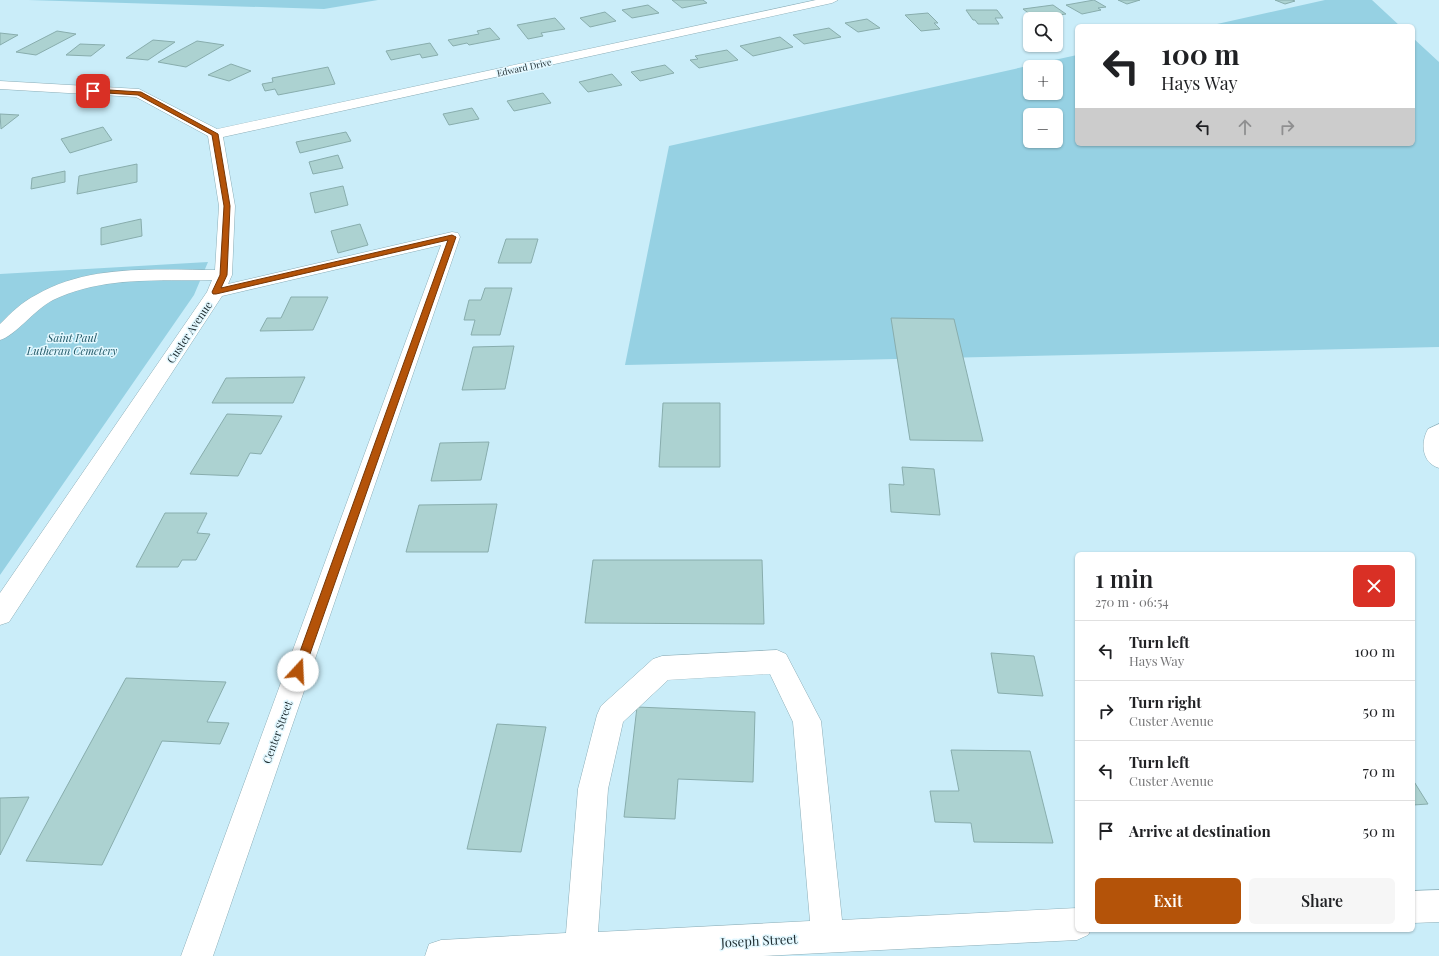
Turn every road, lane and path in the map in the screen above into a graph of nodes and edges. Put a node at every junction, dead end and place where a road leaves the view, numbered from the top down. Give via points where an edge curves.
1 (832, 0) edge
2 (0, 85) edge
3 (215, 134) junction
4 (220, 283) junction
5 (0, 334) edge
6 (1439, 432) edge
7 (1439, 460) edge
8 (0, 614) edge
9 (1439, 906) edge
10 (1415, 907) edge
11 (1075, 924) edge
12 (828, 937) junction
13 (581, 949) junction
14 (197, 956) edge
15 (441, 956) edge

1 - 3 street, Edward Drive
2 - 3 street via 139,93
3 - 4 street via 227,206
4 - 5 street via 106,277 76,284 46,296 22,313
4 - 8 street, Custer Avenue
4 - 14 street, Center Street via 452,237
6 - 7 street via 1433,445 1436,458
9 - 10 street
11 - 12 street, Joseph Street
12 - 13 street, Joseph Street
12 - 13 street via 807,721 777,662 662,668 611,714 593,789
13 - 15 street, Joseph Street

